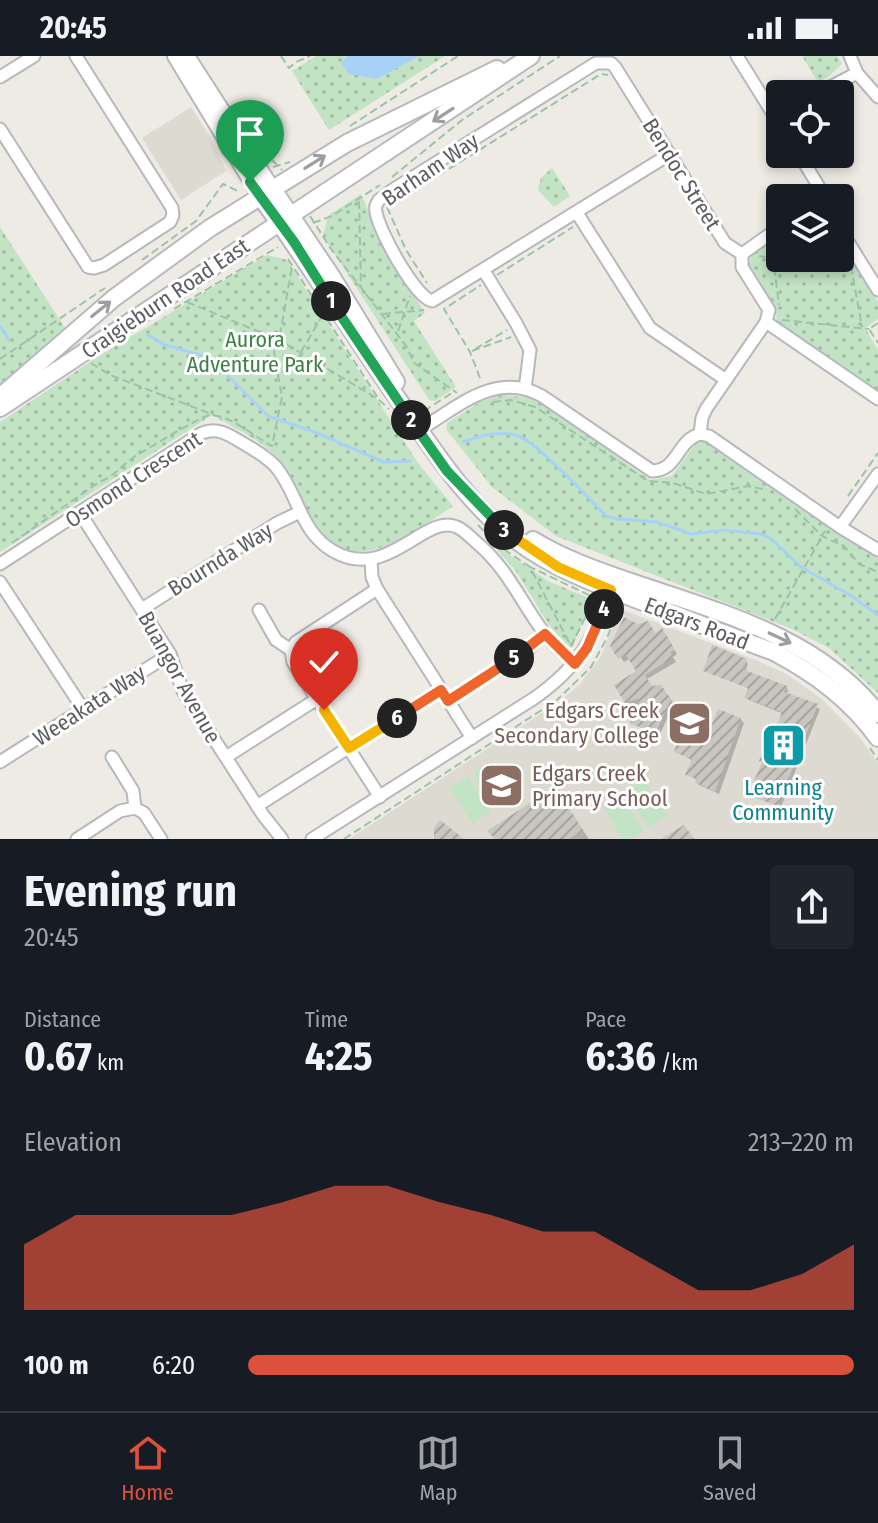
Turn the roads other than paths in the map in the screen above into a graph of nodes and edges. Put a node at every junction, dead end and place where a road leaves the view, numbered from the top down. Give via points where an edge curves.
1 (34, 56) edge
2 (76, 56) edge
3 (175, 56) edge
4 (187, 56) edge
5 (522, 56) edge
6 (531, 56) edge
7 (737, 56) edge
8 (850, 56) edge
9 (612, 72) joint
10 (857, 73) junction
11 (0, 77) edge
12 (844, 80) edge
13 (878, 97) edge
14 (766, 100) edge
15 (0, 129) edge
16 (670, 154) junction
17 (266, 192) junction
18 (580, 217) junction
19 (285, 218) junction
20 (766, 236) edge
21 (854, 251) edge
22 (742, 254) junction
23 (487, 275) junction
24 (878, 290) edge
25 (770, 325) junction
26 (726, 380) junction
27 (525, 389) junction
28 (0, 397) edge
29 (878, 399) edge
30 (0, 408) edge
31 (420, 425) junction
32 (700, 434) junction
33 (878, 474) edge
34 (300, 512) junction
35 (80, 513) junction
36 (840, 527) junction
37 (878, 550) edge
38 (371, 559) junction
39 (0, 564) edge
40 (0, 582) edge
41 (613, 583) junction
42 (377, 589) junction
43 (142, 609) junction
44 (259, 610) dead end
45 (545, 634) junction
46 (291, 650) junction
47 (170, 654) junction
48 (575, 664) junction
49 (441, 690) junction
50 (317, 699) junction
51 (448, 701) junction
52 (83, 709) junction
53 (878, 714) edge
54 (472, 738) junction
55 (872, 740) edge
56 (348, 748) junction
57 (112, 757) dead end
58 (226, 757) junction
59 (4, 760) edge
60 (380, 797) junction
61 (257, 806) junction
62 (135, 808) junction
63 (342, 822) junction
64 (77, 839) edge
65 (161, 839) edge
66 (282, 839) edge
67 (312, 839) edge
68 (323, 839) edge

1 - 11 street
2 - 15 street via 172,208 170,222 104,265 88,267
3 - 17 street, Edgars Road
4 - 17 street, Edgars Road
17 -> 5 main road, Craigieburn Road East via 380,125
6 -> 19 main road, Craigieburn Road East
7 - 14 street
8 - 10 street
9 - 16 street, Bendoc Street
9 - 23 street, Barham Way via 606,61 596,63 377,204 394,252 423,297 440,307
10 - 12 street
10 - 13 street
16 - 18 street
16 - 22 street, Bendoc Street via 725,243
17 - 19 main road, Edgars Road
28 -> 17 main road, Craigieburn Road East via 151,269
18 - 23 street
18 - 26 street via 650,328
19 - 30 main road, Craigieburn Road East
19 - 31 main road, Edgars Road
20 - 22 street
21 - 24 street
22 - 25 street, Bendoc Street via 742,267 769,310
23 - 27 street via 530,350
25 - 26 street
25 - 29 street
26 - 32 street via 702,415
27 - 31 street via 487,390
27 - 32 street via 647,469 661,471 690,437
31 - 41 main road, Edgars Road via 463,491 517,541 558,567
32 - 36 street
33 - 36 street
34 - 35 street, Osmond Crescent via 270,460 229,434 210,430
34 - 38 street, Osmond Crescent via 331,551
34 - 43 street, Bournda Way
35 - 39 street, Osmond Crescent
35 - 43 street, Buangor Avenue
36 - 37 street
38 - 42 street
38 - 45 street via 393,553 438,526 458,528 503,567
40 - 52 street
41 - 48 street via 594,635
41 -> 53 main road, Edgars Road via 789,641 845,679
41 - 55 main road, Edgars Road via 799,666 851,705
42 - 46 street via 298,640
42 - 49 street
43 - 47 street, Buangor Avenue
44 - 46 street via 277,641
45 - 48 street
45 - 51 street
46 - 50 street
47 - 52 street, Weeakata Way
47 - 58 street, Buangor Avenue via 183,691
48 - 54 street via 555,684
49 - 51 street
49 - 56 street
50 - 56 street
50 - 58 street
51 - 54 street
52 - 59 street, Weeakata Way
54 - 60 street
56 - 60 street
56 - 61 street
57 - 62 street via 133,791
58 - 61 street, Buangor Avenue
60 - 63 street
61 - 66 street, Buangor Avenue
62 - 64 street via 120,811
62 - 65 street
63 - 67 street
63 - 68 street

